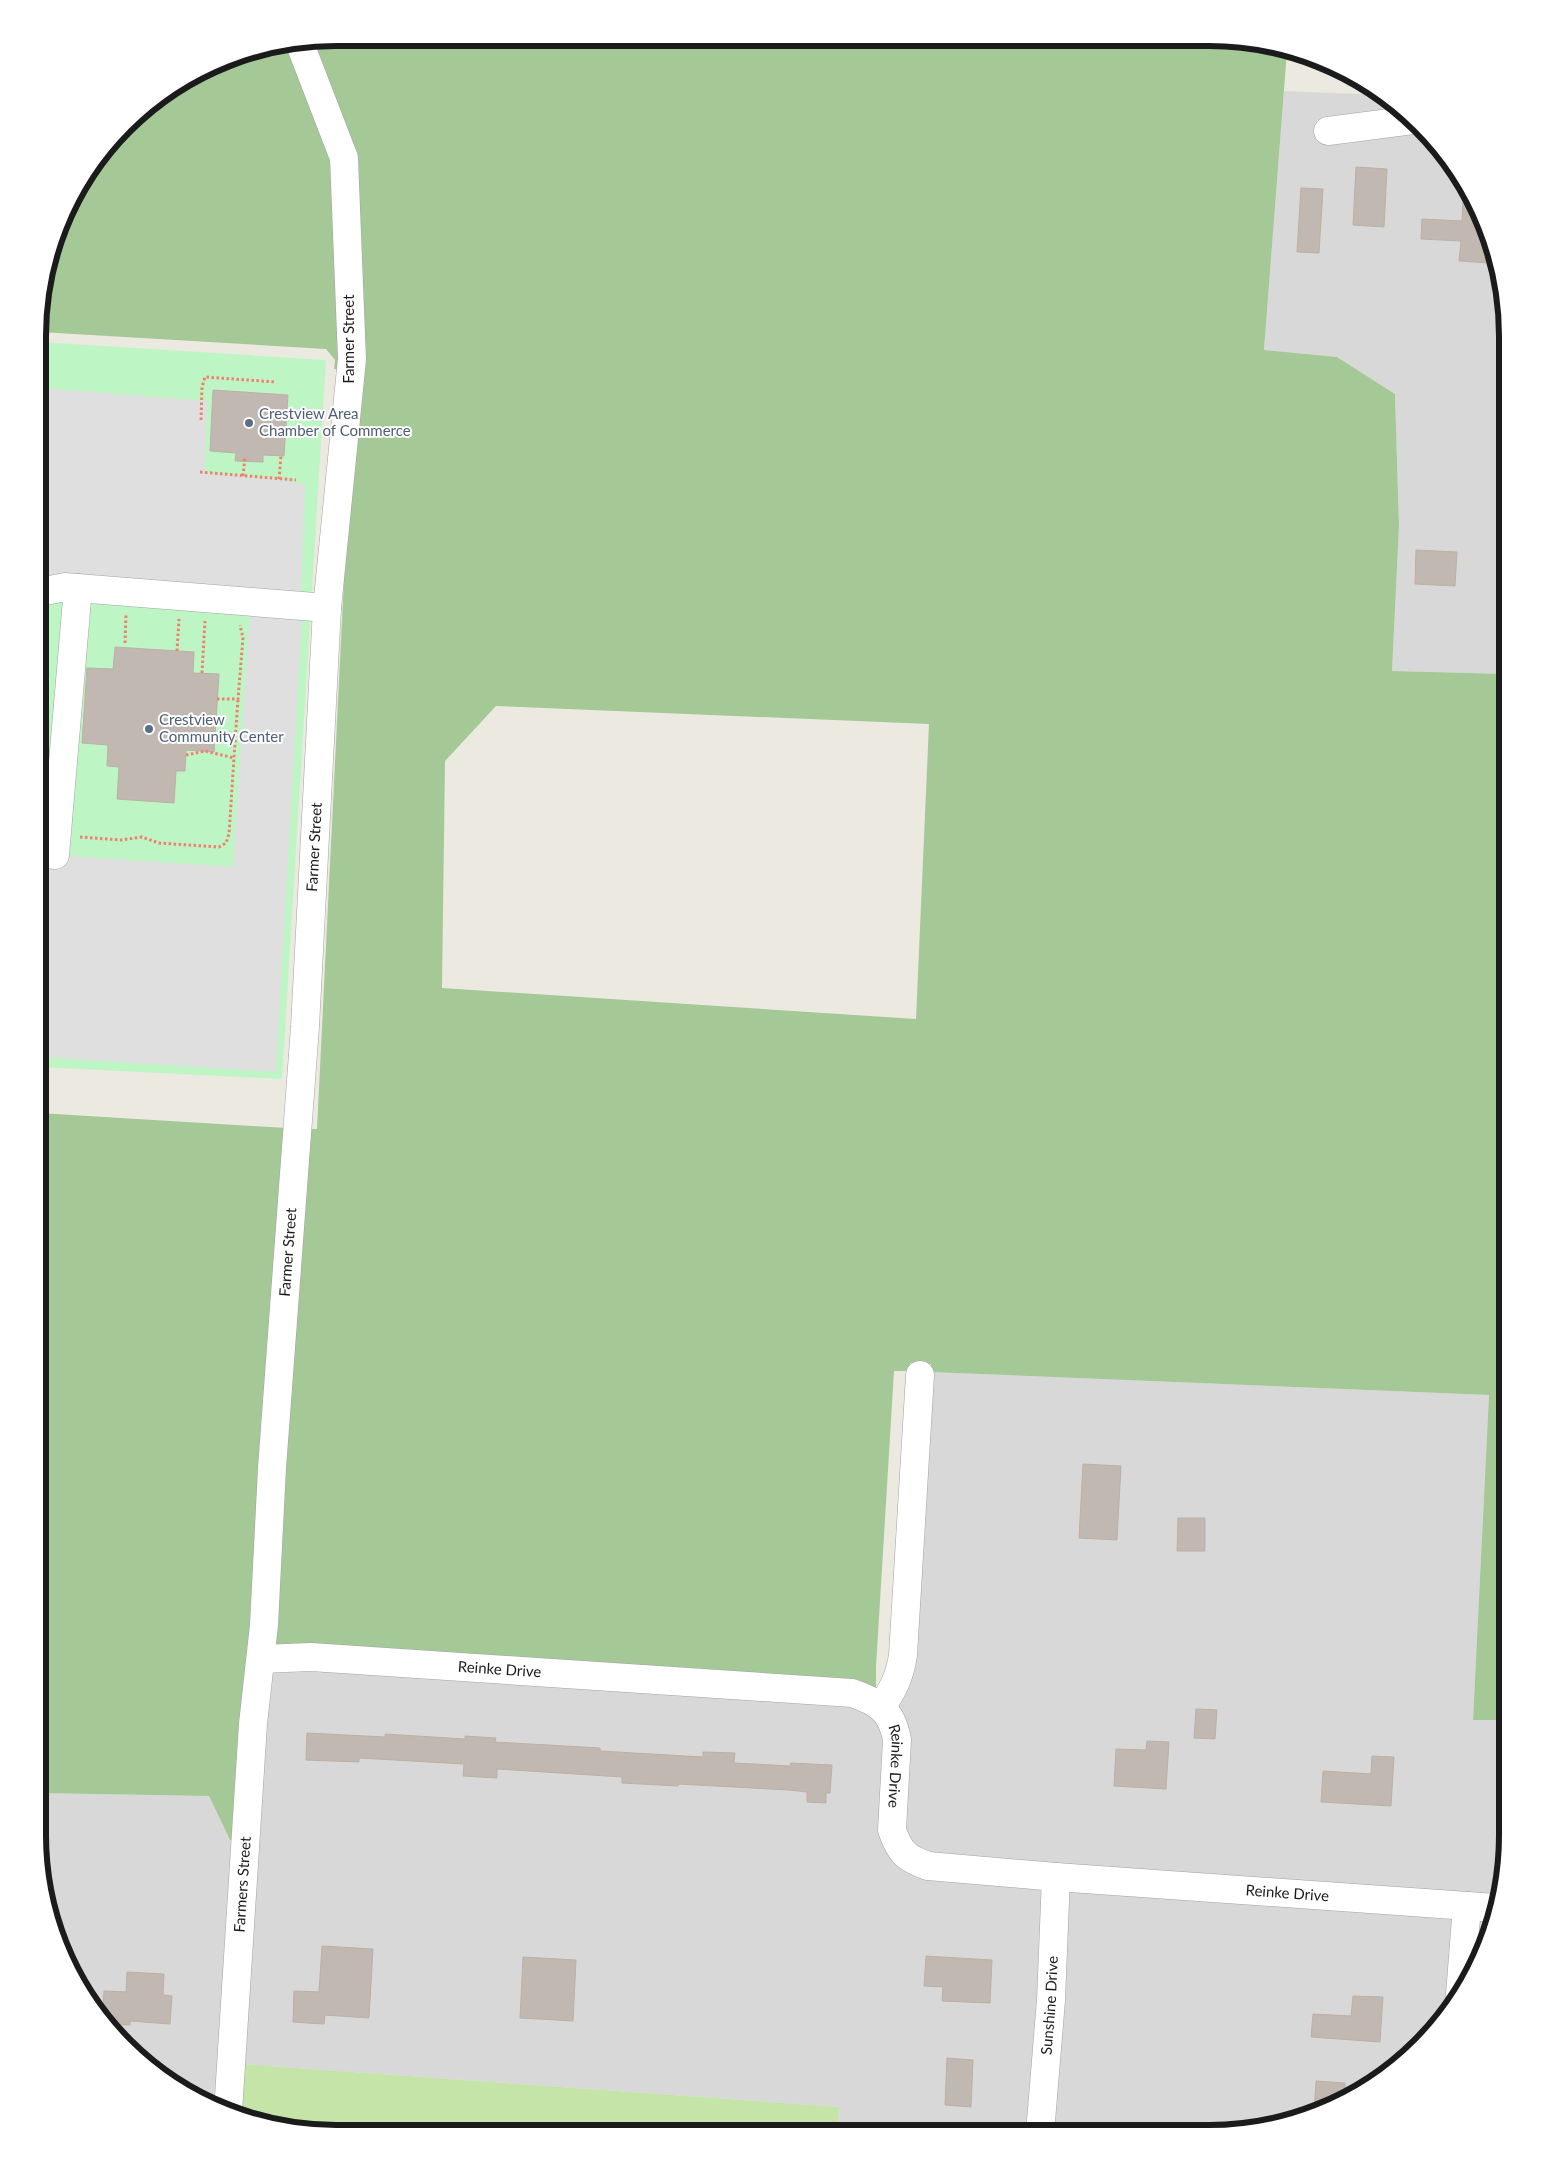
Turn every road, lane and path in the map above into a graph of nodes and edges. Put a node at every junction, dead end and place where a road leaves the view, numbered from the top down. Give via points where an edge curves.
1 (302, 49) edge
2 (1403, 121) edge
3 (1328, 130) dead end
4 (276, 382) dead end
5 (201, 420) dead end
6 (281, 456) dead end
7 (245, 457) dead end
8 (200, 472) dead end
9 (242, 476) junction
10 (279, 479) junction
11 (296, 480) dead end
12 (78, 588) junction
13 (46, 591) edge
14 (327, 608) junction
15 (205, 612) dead end
16 (239, 620) dead end
17 (202, 673) dead end
18 (217, 699) dead end
19 (238, 699) junction
20 (186, 755) dead end
21 (234, 758) junction
22 (74, 835) dead end
23 (55, 855) dead end
24 (920, 1375) dead end
25 (261, 1659) junction
26 (881, 1707) junction
27 (1056, 1878) junction
28 (1467, 1906) junction
29 (1489, 1908) edge
30 (1461, 1978) edge
31 (229, 2104) edge
32 (1041, 2125) edge

1 - 14 street, Farmer Street via 344,158 352,359
2 - 3 street
4 - 5 path via 205,377
6 - 10 path
7 - 9 path
8 - 9 path
9 - 10 path
10 - 11 path
12 - 13 street
12 - 14 street
12 - 23 street
14 - 25 street, Farmer Street via 305,1027
15 - 17 path
16 - 19 path via 243,638
18 - 19 path
19 - 21 path
20 - 21 path via 205,751
21 - 22 path via 229,834 219,847 159,844 142,837 100,839
24 - 26 street via 903,1655 893,1690
25 - 26 street, Reinke Drive via 311,1657 842,1693 870,1699
25 - 31 street, Farmers Street via 253,1724
26 - 27 street, Reinke Drive via 895,1725 897,1740 892,1830 897,1844 909,1859 928,1866
27 - 28 street, Reinke Drive
27 - 32 street, Sunshine Drive via 1052,2000
28 - 29 street, Reinke Drive
28 - 30 street

